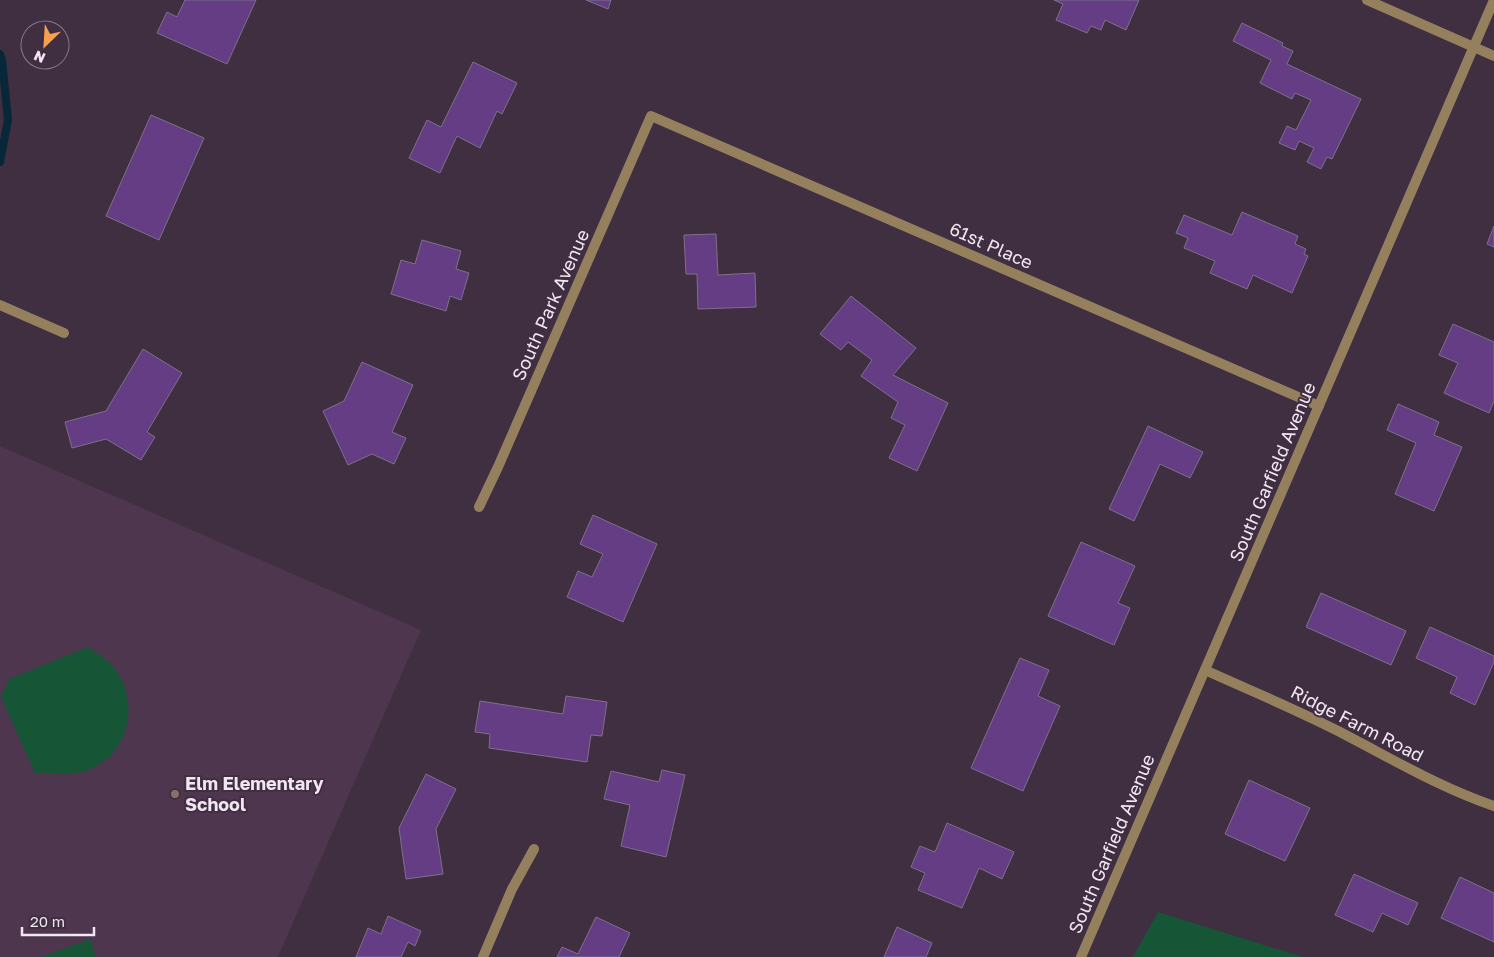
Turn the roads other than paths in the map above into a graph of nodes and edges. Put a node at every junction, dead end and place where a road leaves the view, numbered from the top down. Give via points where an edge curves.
1 (1368, 0) edge
2 (1494, 0) edge
3 (1473, 47) junction
4 (1494, 56) edge
5 (651, 116) joint
6 (0, 305) edge
7 (64, 333) dead end
8 (1319, 406) junction
9 (479, 506) dead end
10 (1205, 670) junction
11 (1494, 806) edge
12 (534, 849) dead end
13 (483, 957) edge
14 (1082, 957) edge

1 - 3 street
2 - 3 street, South Garfield Avenue
3 - 4 street
3 - 8 street, South Garfield Avenue
5 - 8 street, 61st Place
5 - 9 street, South Park Avenue
6 - 7 street
8 - 10 street, South Garfield Avenue
10 - 11 street, Ridge Farm Road via 1336,730 1465,796
10 - 14 street, South Garfield Avenue
12 - 13 street via 512,889

